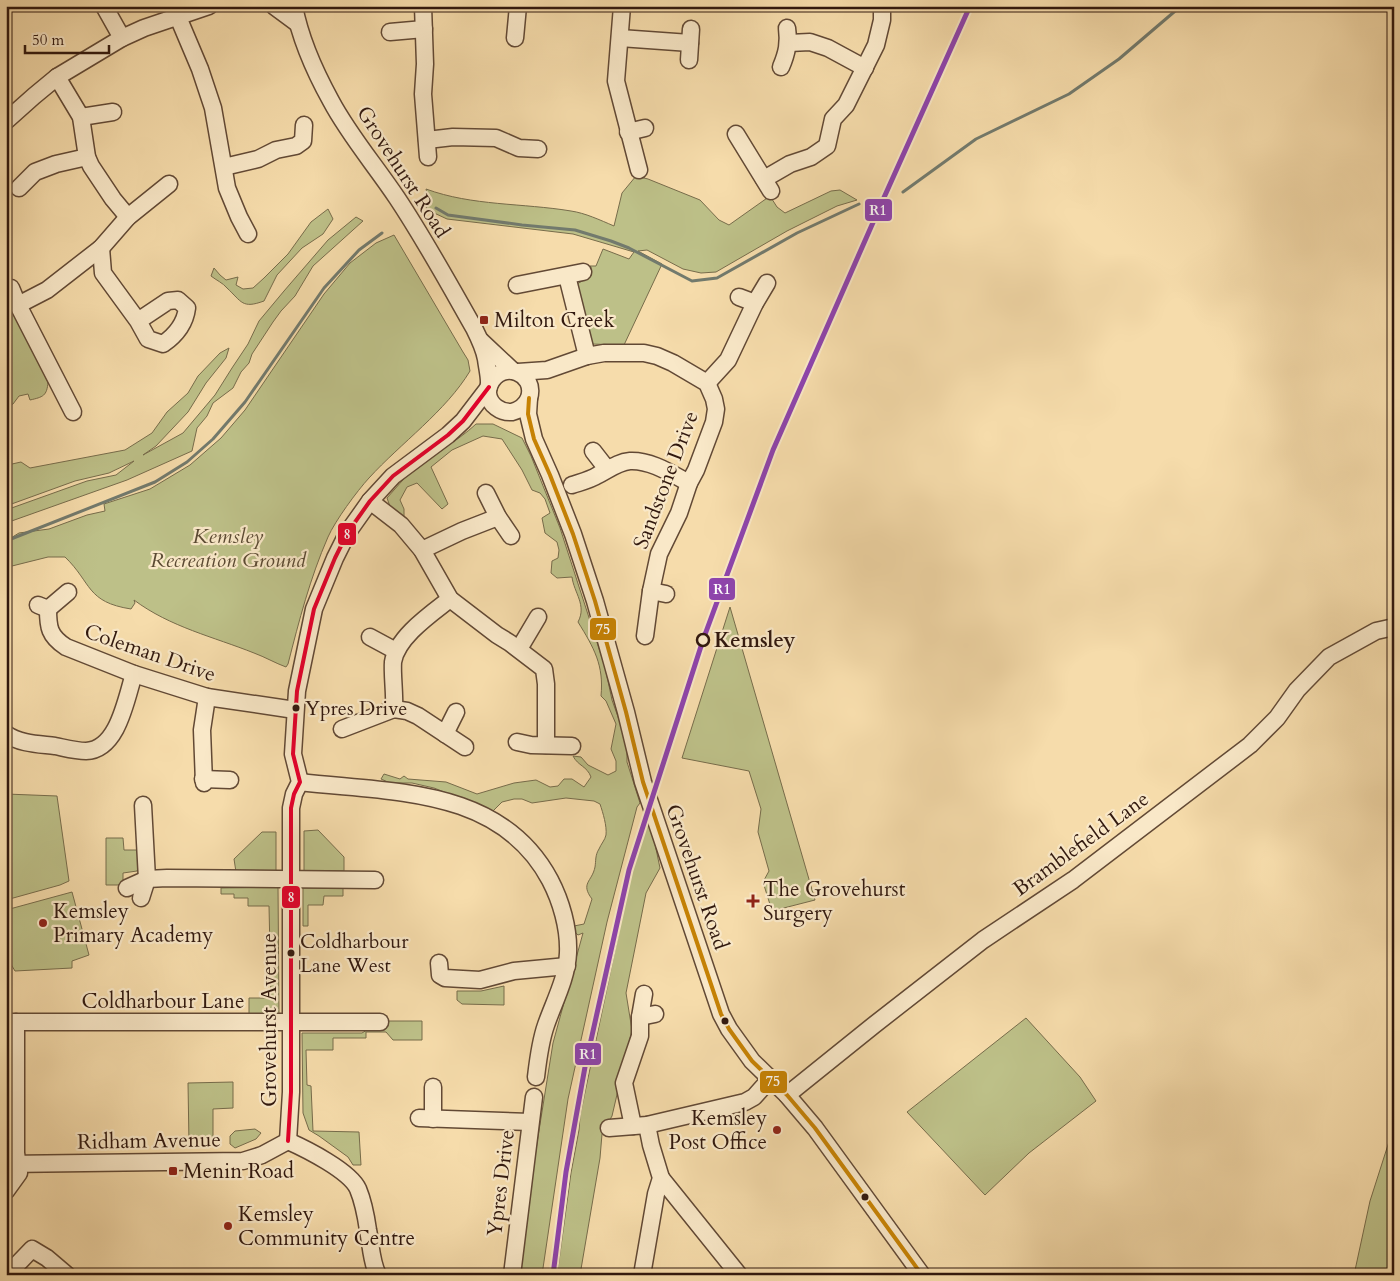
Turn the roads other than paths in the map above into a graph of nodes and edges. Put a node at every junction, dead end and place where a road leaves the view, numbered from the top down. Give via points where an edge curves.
1 (104, 6) edge
2 (209, 6) edge
3 (274, 6) edge
4 (294, 6) edge
5 (423, 6) edge
6 (622, 6) edge
7 (882, 6) edge
8 (516, 7) edge
9 (178, 17) junction
10 (297, 23) junction
11 (424, 29) junction
12 (390, 32) dead end
13 (122, 38) junction
14 (515, 38) dead end
15 (620, 38) junction
16 (689, 60) dead end
17 (781, 67) dead end
18 (865, 68) junction
19 (57, 77) junction
20 (112, 112) dead end
21 (81, 117) junction
22 (6, 121) edge
23 (304, 125) dead end
24 (645, 128) dead end
25 (628, 132) junction
26 (736, 134) dead end
27 (427, 140) junction
28 (538, 149) dead end
29 (87, 157) junction
30 (428, 157) dead end
31 (224, 167) junction
32 (639, 170) dead end
33 (169, 184) dead end
34 (19, 188) dead end
35 (128, 218) junction
36 (248, 234) dead end
37 (100, 248) junction
38 (767, 282) dead end
39 (518, 285) dead end
40 (11, 288) dead end
41 (739, 297) dead end
42 (755, 303) junction
43 (18, 305) junction
44 (138, 321) dead end
45 (481, 341) junction
46 (587, 356) junction
47 (568, 362) junction
48 (516, 372) junction
49 (707, 383) junction
50 (489, 385) junction
51 (529, 396) junction
52 (74, 412) dead end
53 (506, 412) junction
54 (463, 420) junction
55 (534, 439) junction
56 (594, 451) dead end
57 (607, 470) junction
58 (689, 483) junction
59 (572, 485) dead end
60 (486, 492) dead end
61 (370, 501) junction
62 (498, 516) junction
63 (510, 536) dead end
64 (422, 550) junction
65 (68, 592) dead end
66 (450, 599) junction
67 (538, 617) dead end
68 (1394, 627) edge
69 (645, 636) dead end
70 (370, 637) dead end
71 (519, 649) junction
72 (396, 651) junction
73 (134, 674) junction
74 (206, 697) junction
75 (394, 709) junction
76 (295, 710) junction
77 (456, 712) dead end
78 (342, 729) dead end
79 (6, 734) edge
80 (445, 734) junction
81 (517, 742) dead end
82 (546, 746) junction
83 (572, 746) dead end
84 (465, 747) dead end
85 (230, 780) dead end
86 (300, 782) junction
87 (143, 805) dead end
88 (291, 878) junction
89 (147, 879) junction
90 (375, 880) dead end
91 (134, 893) dead end
92 (439, 963) dead end
93 (567, 966) junction
94 (644, 994) dead end
95 (11, 1022) edge
96 (291, 1022) junction
97 (380, 1022) dead end
98 (536, 1077) dead end
99 (771, 1078) junction
100 (433, 1087) dead end
101 (787, 1095) junction
102 (534, 1097) dead end
103 (530, 1122) junction
104 (640, 1126) junction
105 (609, 1128) dead end
106 (288, 1141) junction
107 (12, 1164) edge
108 (661, 1178) junction
109 (6, 1191) edge
110 (7, 1275) edge
111 (67, 1275) edge
112 (378, 1275) edge
113 (512, 1275) edge
114 (642, 1275) edge
115 (739, 1275) edge
116 (922, 1275) edge

1 - 13 street
2 - 9 street
3 - 10 street, Grovehurst Road
4 - 10 street, Grovehurst Road
5 - 11 street
6 - 15 street
7 - 18 street via 876,45
8 - 14 street
9 - 13 street
9 - 31 street via 212,108
10 - 45 street, Grovehurst Road via 331,101 397,197
11 - 12 street
11 - 27 street via 422,94
13 - 19 street
15 - 16 street via 691,36
15 - 25 street via 616,81
17 - 18 street via 787,54 788,35 828,48
18 - 26 street via 846,105 834,118 827,146 811,157 790,164 768,185
19 - 21 street
19 - 22 street
20 - 21 street
21 - 29 street
23 - 31 street via 303,141 296,146
24 - 25 street
25 - 32 street
27 - 28 street via 496,138 518,155
27 - 30 street
29 - 34 street via 35,172
29 - 35 street
31 - 36 street via 228,188
33 - 35 street
35 - 37 street
37 - 43 street via 47,290
37 - 44 street via 103,273
38 - 42 street
39 - 46 street via 575,274
40 - 43 street
41 - 42 street
42 - 49 street via 728,360
43 - 52 street
45 - 48 street, Grovehurst Road
45 - 50 street, Grovehurst Road
46 - 47 street
46 - 49 street via 627,352 656,356
47 - 48 street via 548,370
47 - 51 street
48 - 50 street via 498,373
48 - 51 street via 528,383
49 - 58 street, Sandstone Drive via 716,409 714,422
50 - 53 street via 491,402
50 - 54 street
51 - 53 street via 519,409
51 - 55 street, Grovehurst Road via 528,414
53 - 54 street
53 - 55 street, Grovehurst Road
54 - 61 street via 393,476
55 - 99 street, Grovehurst Road via 573,534 595,601 643,782 721,1014 748,1055
56 - 57 street
57 - 58 street via 623,463 640,462 656,466
57 - 59 street
58 - 69 street, Sandstone Drive via 659,554 659,593
60 - 62 street
61 - 64 street via 401,525
61 - 76 street via 343,541 314,609
62 - 63 street
62 - 64 street
64 - 66 street
65 - 73 street, Coleman Drive via 43,607 48,626 58,642
66 - 71 street
66 - 72 street via 409,634
67 - 71 street
68 - 101 street, Bramblefield Lane via 1376,631 1329,657 1250,745 1073,880 982,940
70 - 72 street
71 - 82 street via 544,668
72 - 75 street via 393,664
73 - 74 street, Coleman Drive
73 - 79 street via 116,730 99,748 84,751 25,742
74 - 76 street, Coleman Drive
74 - 85 street via 202,730 203,781
75 - 78 street
75 - 80 street via 418,716
76 - 86 street via 293,754
77 - 80 street
80 - 84 street
81 - 82 street
82 - 83 street
86 - 88 street, Grovehurst Avenue via 291,808
86 - 93 street via 415,794 470,808 492,820 527,847 551,882 565,929
87 - 89 street
88 - 89 street
88 - 90 street
88 - 96 street, Grovehurst Avenue
89 - 91 street
92 - 93 street via 440,975 445,978 475,981 514,971
93 - 98 street via 545,1027
94 - 104 street via 648,1015 624,1083
95 - 96 street, Coldharbour Lane
95 - 107 street via 16,1153
96 - 97 street, Coldharbour Lane
96 - 106 street, Grovehurst Avenue
99 - 101 street, Grovehurst Road
99 - 104 street via 754,1097 744,1102
100 - 103 street via 426,1118
101 - 116 street, Grovehurst Road via 815,1128
102 - 103 street, Ypres Drive
103 - 113 street, Ypres Drive
104 - 105 street
104 - 108 street via 651,1146
106 - 107 street, Ridham Avenue via 262,1156 244,1161
106 - 112 street via 335,1167 357,1187
107 - 109 street via 19,1173
108 - 114 street
108 - 115 street
110 - 111 street via 32,1249

